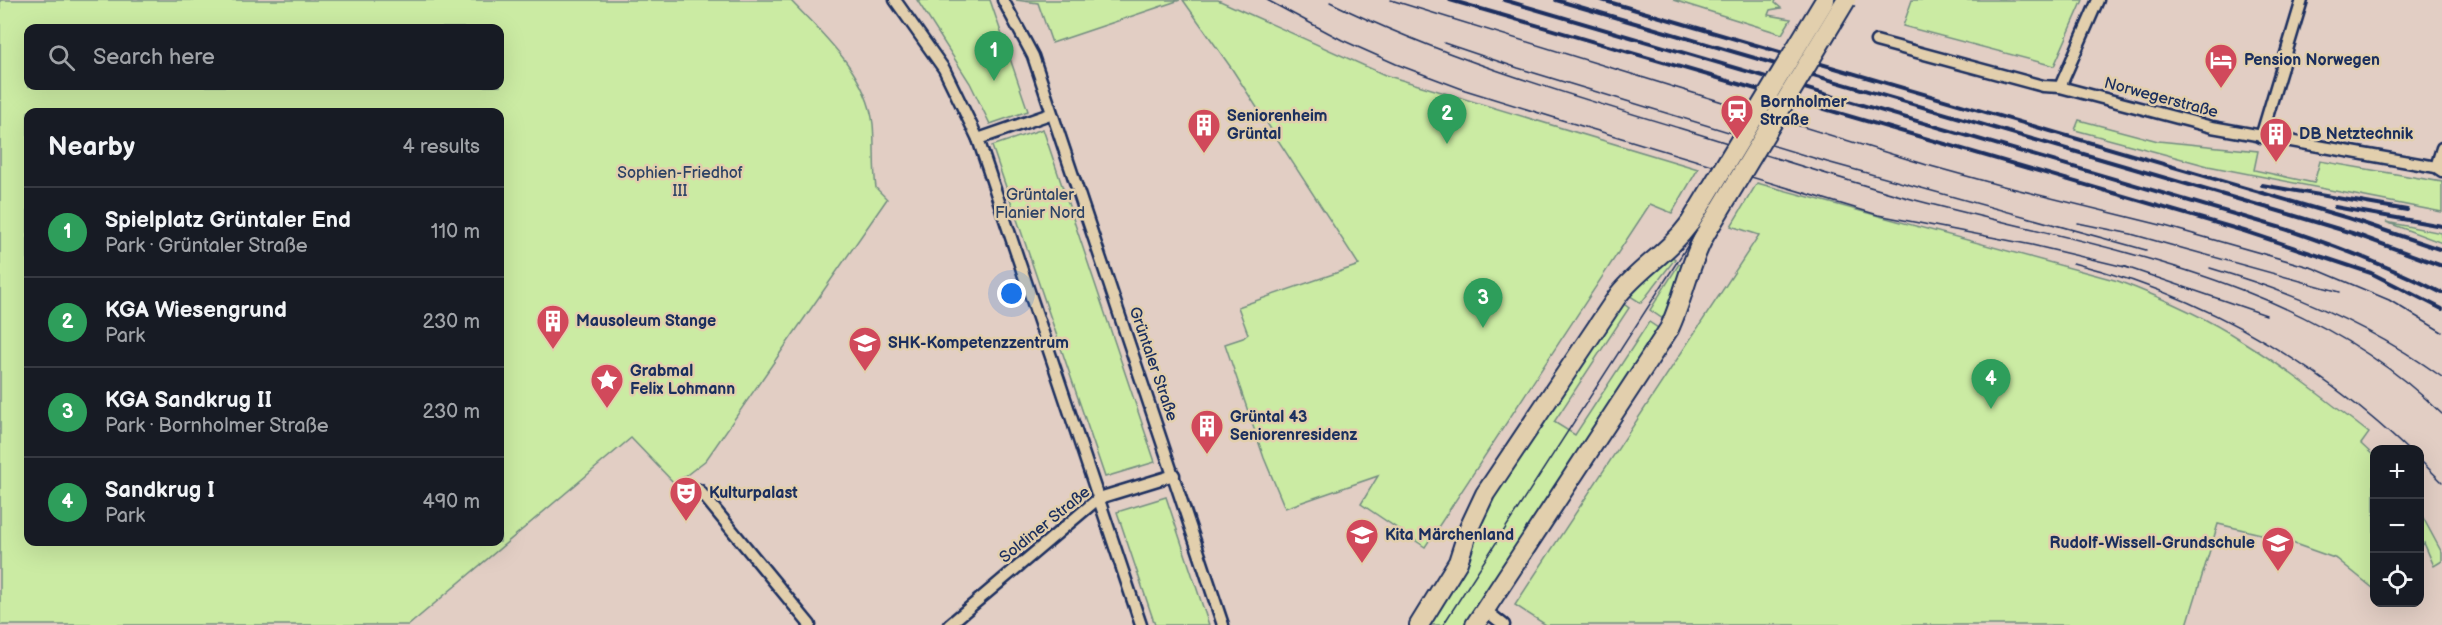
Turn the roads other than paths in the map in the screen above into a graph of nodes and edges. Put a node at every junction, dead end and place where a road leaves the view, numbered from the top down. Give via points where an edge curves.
1 (894, 0) edge
2 (1003, 0) edge
3 (1825, 0) edge
4 (1846, 0) edge
5 (2098, 0) edge
6 (2302, 0) edge
7 (1876, 41) dead end
8 (2060, 87) junction
9 (1050, 114) junction
10 (2261, 136) junction
11 (978, 139) junction
12 (2442, 148) edge
13 (2439, 169) edge
14 (1174, 475) junction
15 (699, 490) dead end
16 (1099, 498) junction
17 (1480, 618) edge
18 (810, 625) edge
19 (949, 625) edge
20 (1141, 625) edge
21 (1224, 625) edge
22 (1419, 625) edge
23 (1504, 625) edge

1 - 11 street via 934,53
2 - 9 street, Grüntaler Straße via 1033,56
3 - 22 main road, bridge via 1690,223 1676,242 1619,294 1485,494 1458,562
4 - 17 main road, bridge via 1692,259 1669,329
5 - 8 street
6 - 10 street
7 - 8 street, Norwegerstraße via 2043,86
8 - 10 street, Norwegerstraße
9 - 11 street
9 - 14 street, Grüntaler Straße
10 - 13 street, Norwegerstraße
11 - 16 street
12 - 13 street
14 - 16 street, Soldiner Straße
14 - 21 street, Grüntaler Straße
15 - 18 street
16 - 19 street, Soldiner Straße
16 - 20 street
17 - 23 street

